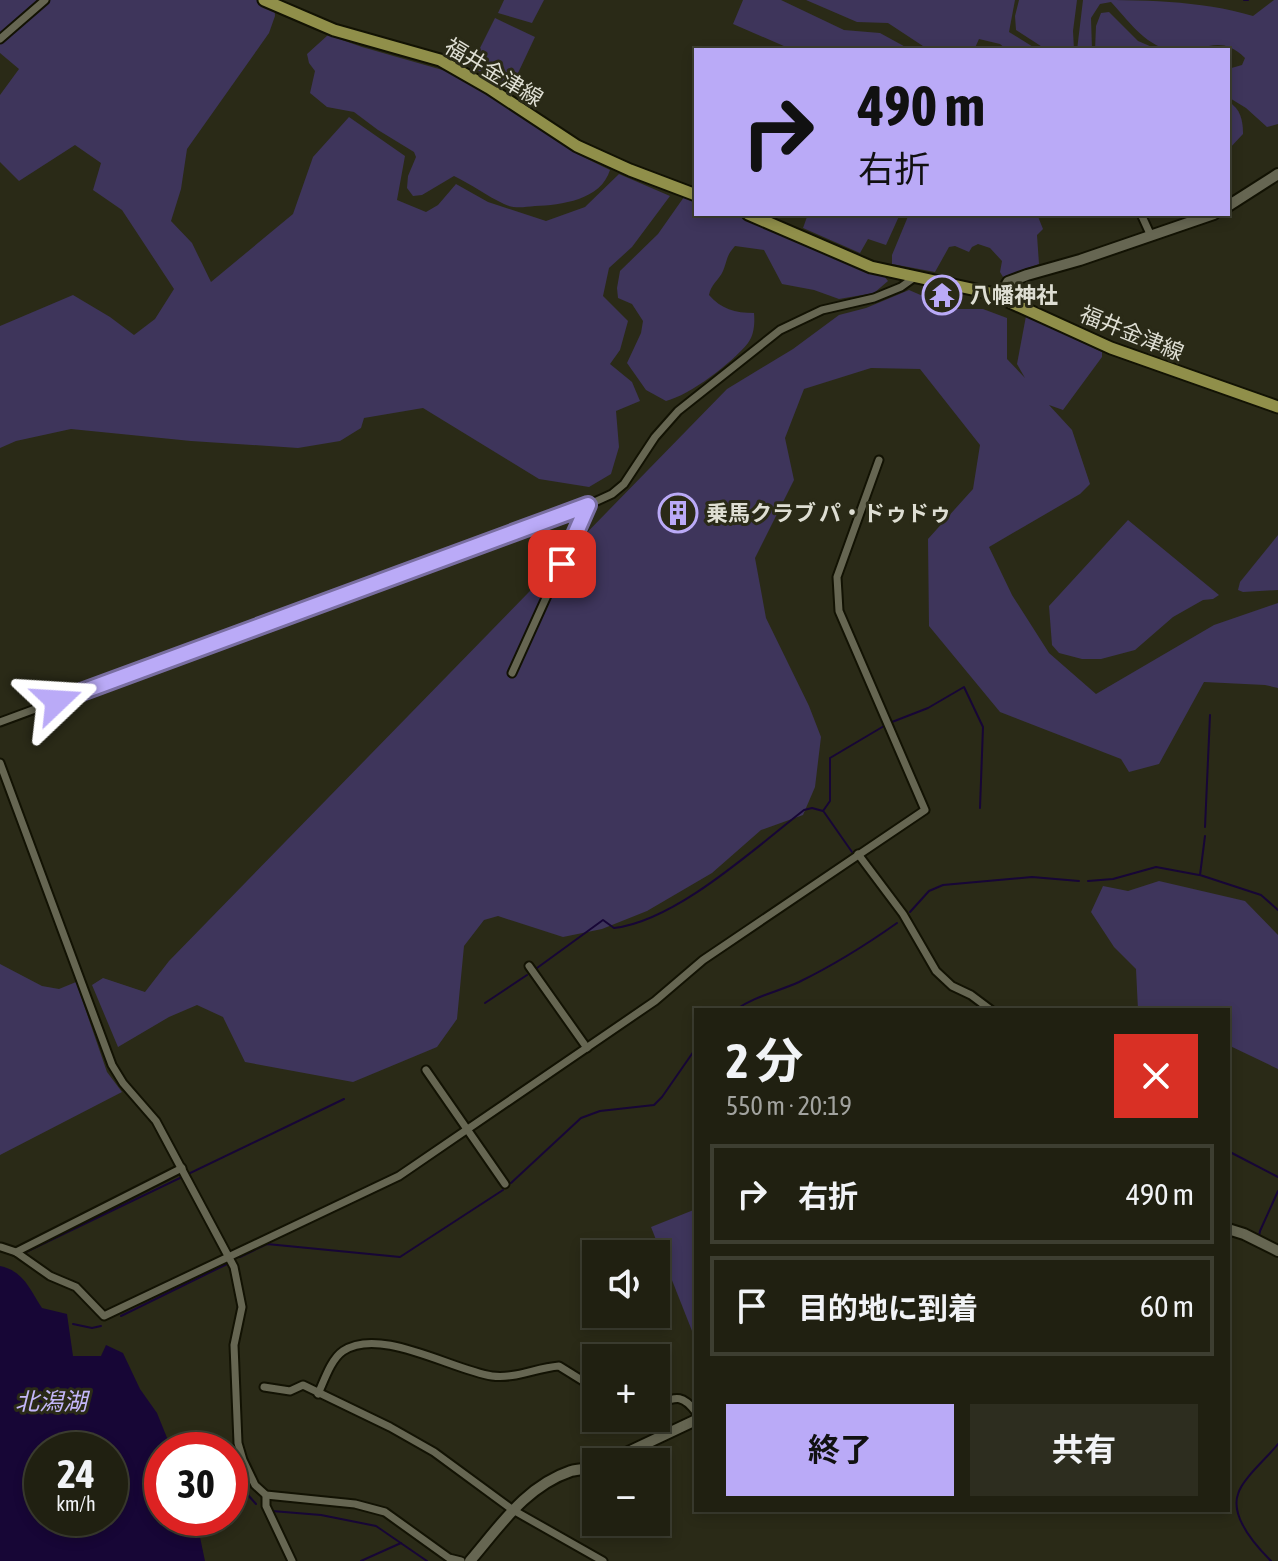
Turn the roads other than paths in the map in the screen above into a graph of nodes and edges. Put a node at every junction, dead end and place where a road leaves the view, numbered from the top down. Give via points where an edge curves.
1 (45, 0) edge
2 (264, 0) edge
3 (0, 39) edge
4 (1278, 174) edge
5 (694, 194) edge
6 (1230, 205) edge
7 (753, 216) edge
8 (1142, 216) edge
9 (1208, 216) edge
10 (1151, 236) junction
11 (915, 277) junction
12 (1000, 297) junction
13 (1278, 407) edge
14 (879, 460) dead end
15 (588, 505) junction
16 (512, 673) dead end
17 (0, 722) edge
18 (0, 763) edge
19 (858, 854) junction
20 (529, 966) dead end
21 (988, 1008) edge
22 (587, 1048) junction
23 (426, 1070) dead end
24 (466, 1131) junction
25 (182, 1168) junction
26 (505, 1184) dead end
27 (1230, 1230) edge
28 (1, 1247) edge
29 (1278, 1251) edge
30 (16, 1252) junction
31 (229, 1256) junction
32 (582, 1380) edge
33 (264, 1387) dead end
34 (318, 1394) junction
35 (670, 1400) edge
36 (694, 1409) edge
37 (694, 1421) edge
38 (637, 1448) edge
39 (582, 1469) edge
40 (266, 1495) junction
41 (513, 1510) junction
42 (292, 1561) edge
43 (461, 1561) edge
44 (470, 1561) edge
45 (603, 1561) edge

1 - 3 street
2 - 5 main road, 福井金津線 via 334,30 440,60 577,146
4 - 6 street
7 - 11 main road, 福井金津線 via 859,263
8 - 10 street
9 - 10 street
10 - 12 street via 1010,281
11 - 12 main road, 福井金津線
11 - 15 street via 874,298 822,310 780,330 678,411 624,484
12 - 13 main road, 福井金津線 via 1123,353
14 - 19 street via 837,577 839,611 925,810
15 - 16 street
15 - 17 street
18 - 25 street via 112,1065 156,1121
19 - 21 street via 903,914 936,971
19 - 22 street via 703,960 672,990
20 - 22 street
22 - 24 street
23 - 24 street
24 - 26 street
24 - 31 street via 399,1176
25 - 30 street
25 - 31 street
27 - 29 street
28 - 30 street
30 - 31 street via 76,1287 104,1316
31 - 40 street via 242,1307 234,1345 238,1443 255,1485
32 - 34 street via 559,1366 509,1378 489,1376 433,1356 375,1344 342,1351
33 - 34 street via 290,1391 303,1385
34 - 41 street via 434,1452
35 - 36 street via 687,1400
37 - 38 street
39 - 41 street via 547,1482
40 - 42 street via 266,1506
40 - 43 street via 385,1512
41 - 44 street
41 - 45 street

